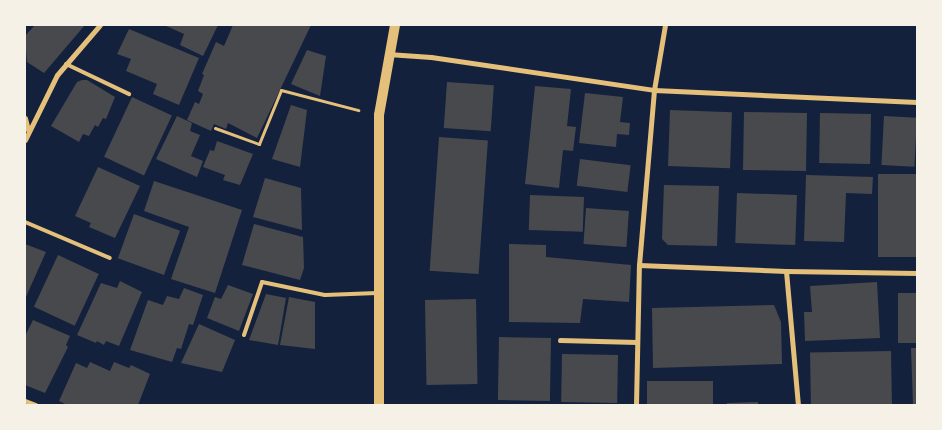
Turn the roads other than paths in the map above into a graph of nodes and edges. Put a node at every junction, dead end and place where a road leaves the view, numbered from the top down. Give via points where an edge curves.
1 (100, 25) edge
2 (394, 25) edge
3 (665, 25) edge
4 (388, 54) junction
5 (66, 64) junction
6 (654, 90) junction
7 (129, 94) dead end
8 (917, 102) edge
9 (25, 118) edge
10 (28, 130) junction
11 (25, 140) edge
12 (25, 222) edge
13 (110, 258) dead end
14 (639, 265) junction
15 (786, 271) junction
16 (917, 273) edge
17 (377, 294) junction
18 (244, 335) dead end
19 (560, 340) dead end
20 (637, 342) junction
21 (25, 400) edge
22 (36, 405) edge
23 (379, 405) edge
24 (636, 405) edge
25 (798, 405) edge

1 - 5 street
2 - 4 main road
3 - 6 street
4 - 6 street via 431,57
4 - 17 main road via 379,115
5 - 7 lane
5 - 10 street
6 - 8 street
6 - 14 street
9 - 10 street
10 - 11 street
12 - 13 lane
14 - 15 street
14 - 20 street
15 - 16 street
15 - 25 street
17 - 18 lane via 325,295 262,282
17 - 23 main road
19 - 20 street
20 - 24 street
21 - 22 lane

